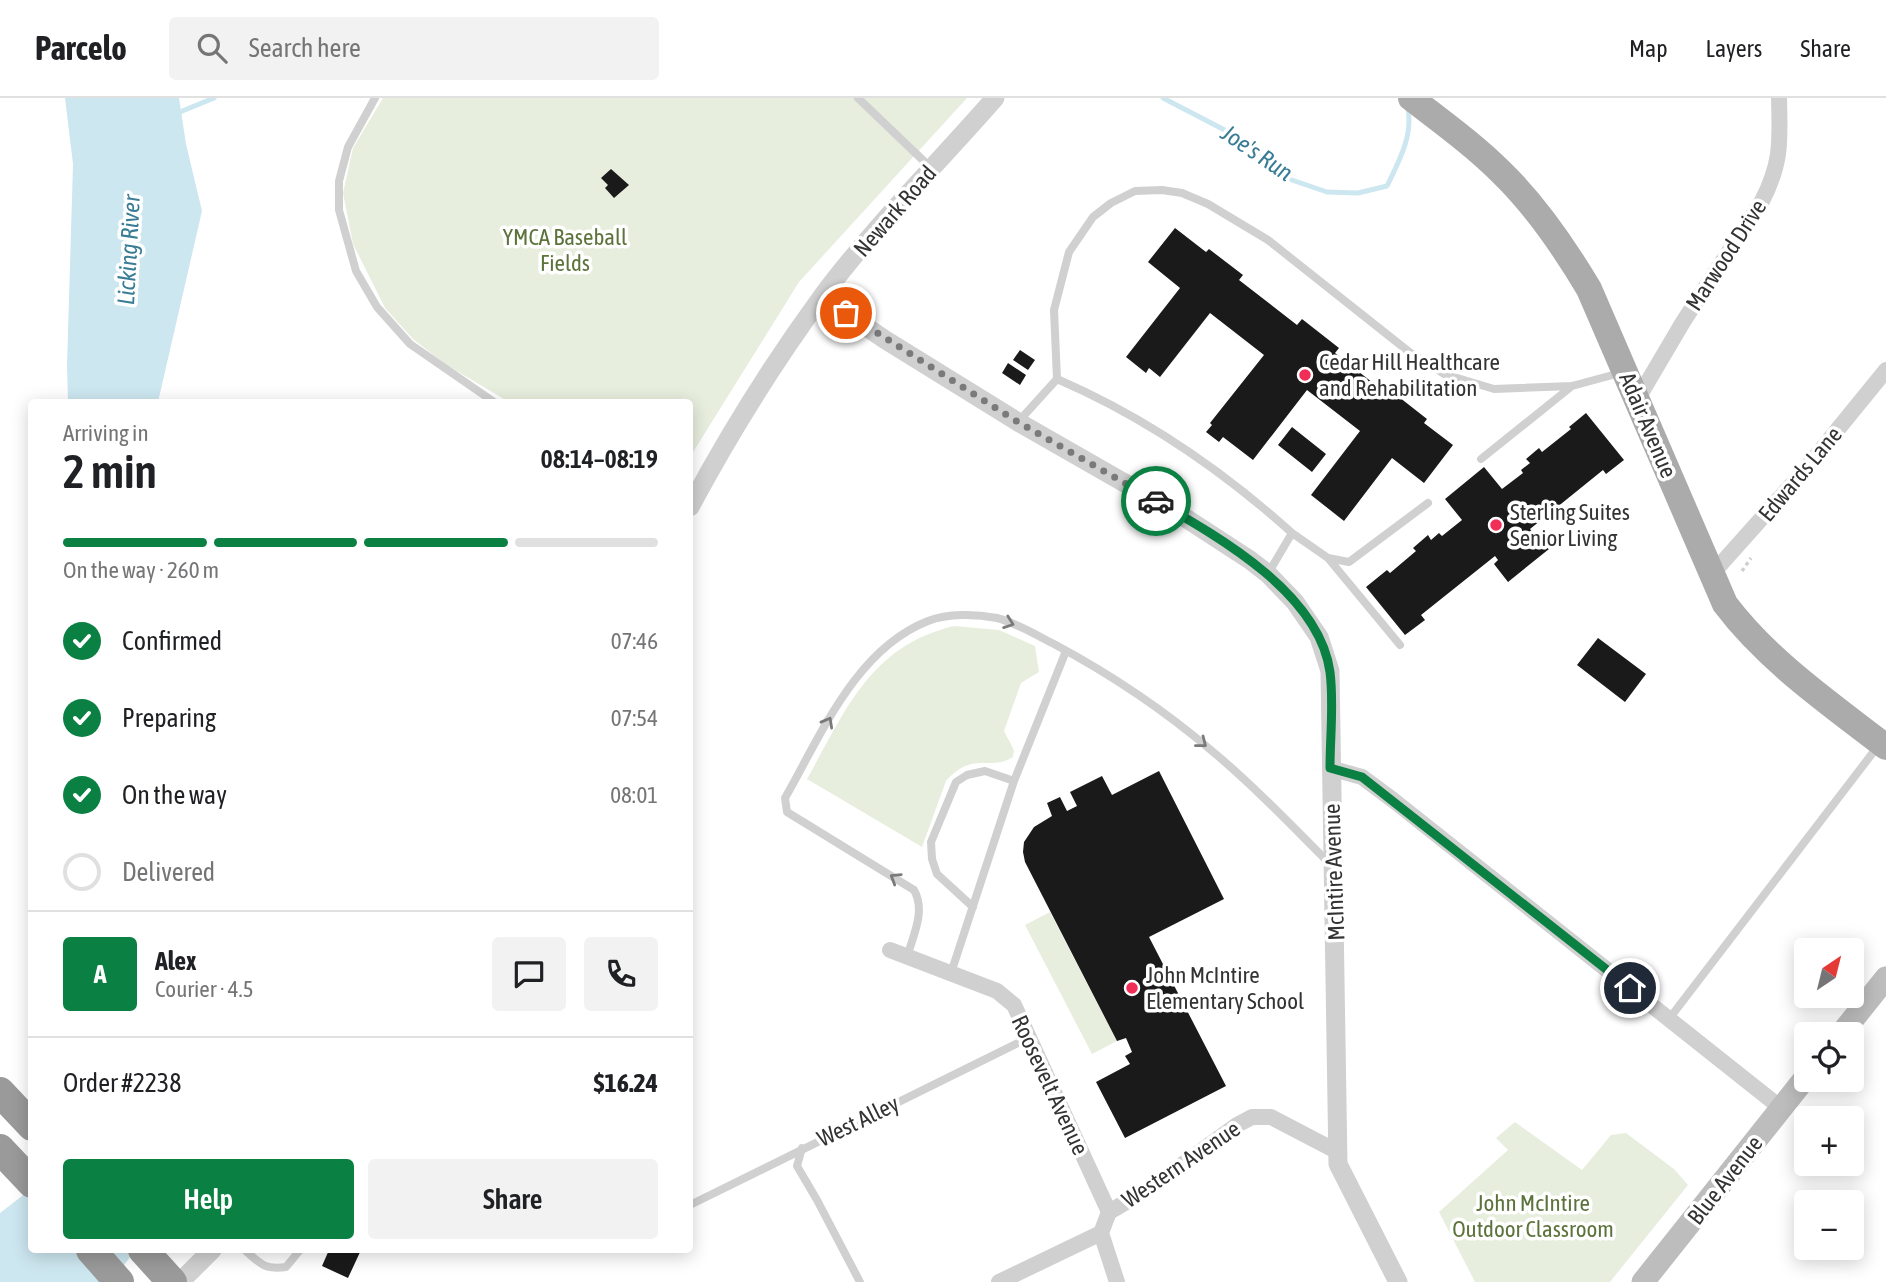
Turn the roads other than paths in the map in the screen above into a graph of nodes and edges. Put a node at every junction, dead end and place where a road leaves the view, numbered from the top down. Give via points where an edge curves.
1 (375, 98) edge
2 (858, 98) edge
3 (995, 98) edge
4 (1411, 98) edge
5 (1779, 98) edge
6 (932, 169) junction
7 (825, 294) junction
8 (1886, 370) edge
9 (1625, 371) junction
10 (1057, 379) junction
11 (1572, 386) junction
12 (490, 399) edge
13 (1637, 400) junction
14 (1018, 422) junction
15 (1481, 459) dead end
16 (693, 493) edge
17 (1428, 503) dead end
18 (1292, 533) junction
19 (1328, 558) junction
20 (1268, 574) junction
21 (1712, 574) junction
22 (1400, 645) dead end
23 (1066, 651) junction
24 (1883, 745) edge
25 (1330, 768) junction
26 (1014, 781) junction
27 (1335, 869) junction
28 (973, 907) junction
29 (890, 950) dead end
30 (907, 957) junction
31 (951, 973) junction
32 (1886, 978) edge
33 (1669, 1018) junction
34 (1851, 1022) edge
35 (1028, 1038) junction
36 (0, 1091) edge
37 (1794, 1092) edge
38 (1782, 1108) junction
39 (28, 1122) edge
40 (802, 1148) junction
41 (0, 1149) edge
42 (1338, 1152) junction
43 (28, 1179) edge
44 (693, 1203) edge
45 (1109, 1212) junction
46 (1101, 1233) junction
47 (94, 1253) edge
48 (146, 1253) edge
49 (209, 1253) edge
50 (248, 1253) edge
51 (298, 1253) edge
52 (119, 1282) edge
53 (172, 1282) edge
54 (180, 1282) edge
55 (860, 1282) edge
56 (999, 1282) edge
57 (1117, 1282) edge
58 (1398, 1282) edge
59 (1643, 1282) edge

1 - 12 lane via 348,147 339,181 339,210 356,271 377,307 410,344
2 - 6 lane
3 - 6 street, Newark Road
4 - 9 main road, Adair Avenue via 1502,172 1533,205 1589,289
5 - 13 street, Marwood Drive via 1780,148 1771,183
6 - 7 street, Newark Road
7 - 14 street, McIntire Avenue via 884,339
7 - 16 street, Newark Road
8 - 21 street, Edwards Lane
9 - 11 lane
9 - 13 main road, Adair Avenue
10 - 11 lane via 1054,310 1069,253 1093,217 1111,203 1135,191 1162,190 1208,204 1268,240 1408,351 1444,374 1494,389
10 - 14 lane
10 - 18 lane via 1145,423 1190,452 1245,491
11 - 15 lane
13 - 21 main road, Adair Avenue
14 - 20 street, McIntire Avenue via 1184,517
17 - 19 lane via 1349,562
18 - 19 lane
18 - 20 lane
19 - 22 lane
20 - 25 street, McIntire Avenue via 1319,637 1330,671
21 - 24 main road, Adair Avenue via 1725,604 1745,631
23 - 26 lane
23 -> 27 lane via 1161,710 1213,752
30 -> 23 lane via 920,912 914,890 788,811 785,798 850,685 889,645 929,620 972,615 998,619
24 - 33 lane
25 - 27 street, McIntire Avenue
25 - 33 street via 1362,777
26 - 28 lane
26 - 28 lane via 985,771 956,782 931,842 937,874
27 - 42 street, McIntire Avenue
28 - 31 lane
29 - 30 street, Roosevelt Avenue
30 - 31 street, Roosevelt Avenue
31 - 35 street, Roosevelt Avenue via 997,991 1014,1005
32 - 34 main road
33 - 38 street
35 - 40 lane, West Alley
35 - 45 street, Roosevelt Avenue
36 - 39 highway
37 - 38 main road, Blue Avenue
38 - 59 main road, Blue Avenue
40 - 44 lane, West Alley
40 - 55 lane via 797,1167
41 - 43 highway
42 - 45 street, Western Avenue via 1271,1117 1252,1117
42 - 58 street, McIntire Avenue via 1339,1164
45 - 46 street, Western Avenue
46 - 56 street
46 - 57 street
47 - 52 highway
48 - 53 highway
49 - 54 street
50 - 51 lane via 271,1269 286,1267

